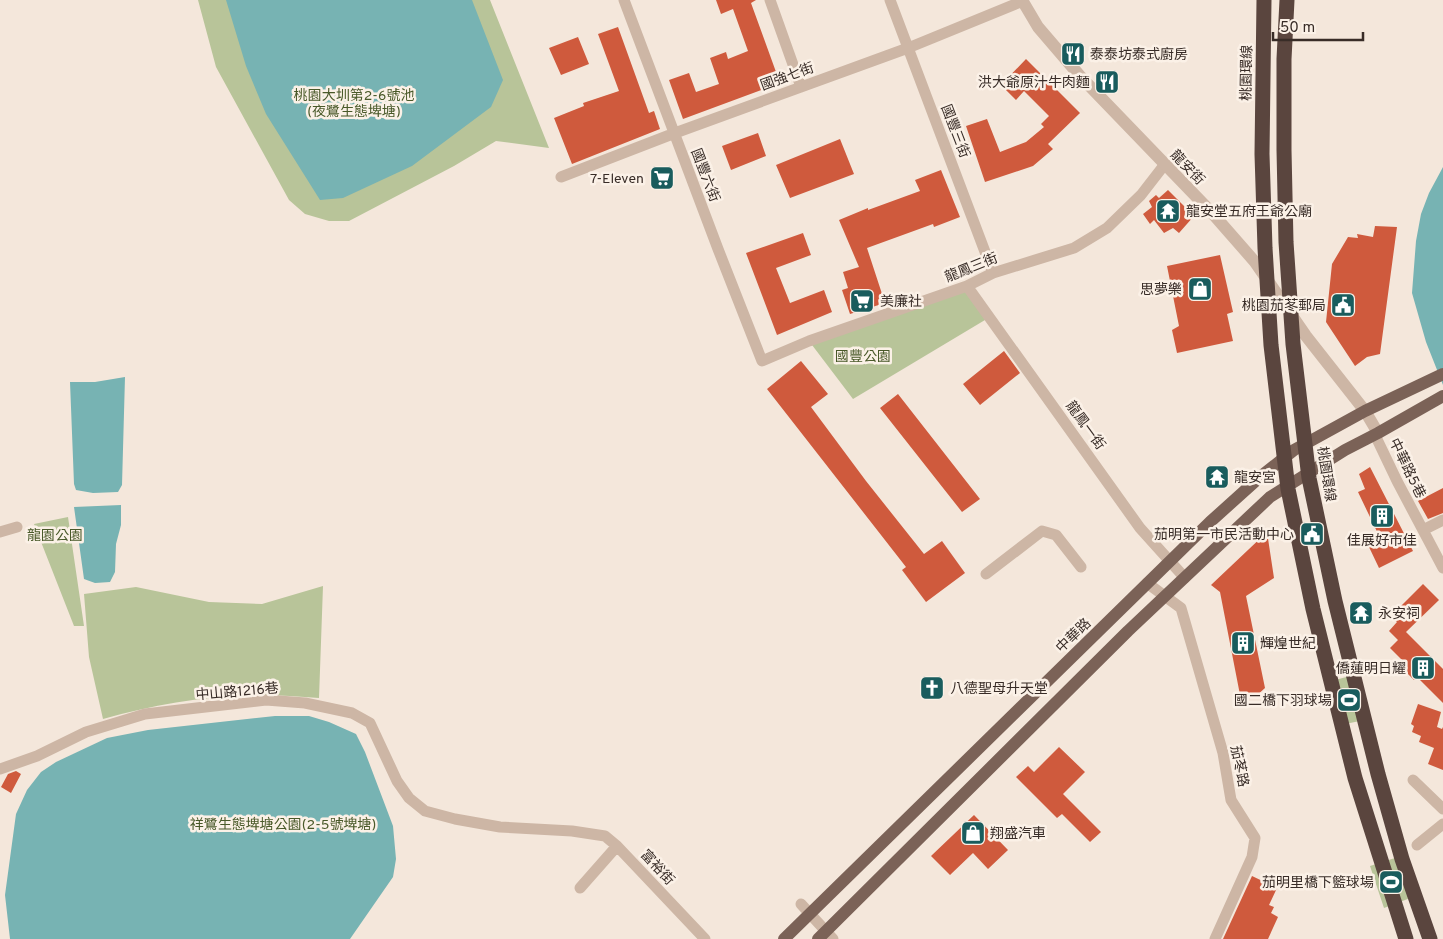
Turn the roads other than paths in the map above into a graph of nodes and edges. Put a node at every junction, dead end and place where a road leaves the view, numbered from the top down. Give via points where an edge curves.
1 (624, 0) edge
2 (770, 0) edge
3 (890, 0) edge
4 (1264, 0) edge
5 (1287, 0) edge
6 (1023, 1) edge
7 (908, 48) junction
8 (801, 87) junction
9 (674, 134) junction
10 (1165, 164) junction
11 (561, 178) dead end
12 (993, 273) junction
13 (967, 286) junction
14 (762, 360) joint
15 (1443, 374) edge
16 (1443, 396) edge
17 (1365, 411) junction
18 (1377, 434) junction
19 (1443, 520) edge
20 (17, 527) dead end
21 (1423, 530) junction
22 (0, 532) edge
23 (1170, 561) junction
24 (1081, 567) dead end
25 (1443, 568) edge
26 (986, 574) dead end
27 (1185, 578) junction
28 (1147, 583) junction
29 (1165, 597) junction
30 (0, 769) edge
31 (1413, 780) dead end
32 (1443, 809) edge
33 (1443, 824) edge
34 (580, 833) joint
35 (1417, 845) dead end
36 (617, 846) junction
37 (580, 888) dead end
38 (801, 904) dead end
39 (810, 914) junction
40 (826, 936) edge
41 (705, 939) edge
42 (784, 939) edge
43 (1215, 939) edge
44 (1406, 939) edge
45 (1430, 939) edge

1 - 9 street, 國豐六街
2 - 8 street
3 - 7 street, 國豐三街
4 - 44 highway, 桃園環線 via 1262,154 1265,248 1271,345 1288,489 1313,609 1355,778
5 - 45 highway, 桃園環線 via 1284,68 1286,242 1293,344 1309,478 1335,601 1378,774 1402,859
6 - 7 street, 國強七街
6 - 10 street, 龍安街 via 1038,27 1080,76
7 - 8 street, 國強七街
7 - 12 street, 國豐三街
8 - 9 street, 國強七街
9 - 11 street, 國強七街
9 - 14 street, 國豐六街
10 - 12 street, 龍鳳三街 via 1141,195 1107,228 1074,248
10 - 17 street, 龍安街 via 1255,262 1306,336
12 - 13 street, 龍鳳三街
13 - 14 street, 龍鳳三街
13 - 23 street, 龍鳳一街 via 1140,528
15 - 17 main road, 中華路
16 - 18 main road
17 - 18 street, 龍安街
17 - 23 main road, 中華路 via 1294,450 1260,477
18 - 21 street, 中華路5巷
18 - 27 main road via 1319,465 1270,497
19 - 21 street
20 - 22 street
21 - 25 street, 中華路5巷
23 - 27 street, 龍鳳一街
23 - 28 main road, 中華路
24 - 26 street via 1056,535 1042,531
27 - 29 main road
28 - 29 street, 茄苳路
28 - 39 main road, 中華路
29 - 40 main road
29 - 43 street, 茄苳路 via 1182,608 1223,753 1231,800 1255,838 1252,857
30 - 34 street, 中山路1216巷 via 37,756 86,732 145,714 266,700 306,703 352,713 370,723 397,781 424,811 500,827
31 - 32 street
33 - 35 street
34 - 36 street, 富裕街 via 605,836
36 - 37 street
36 - 41 street, 富裕街
38 - 39 street
39 - 40 street
39 - 42 main road, 中華路

